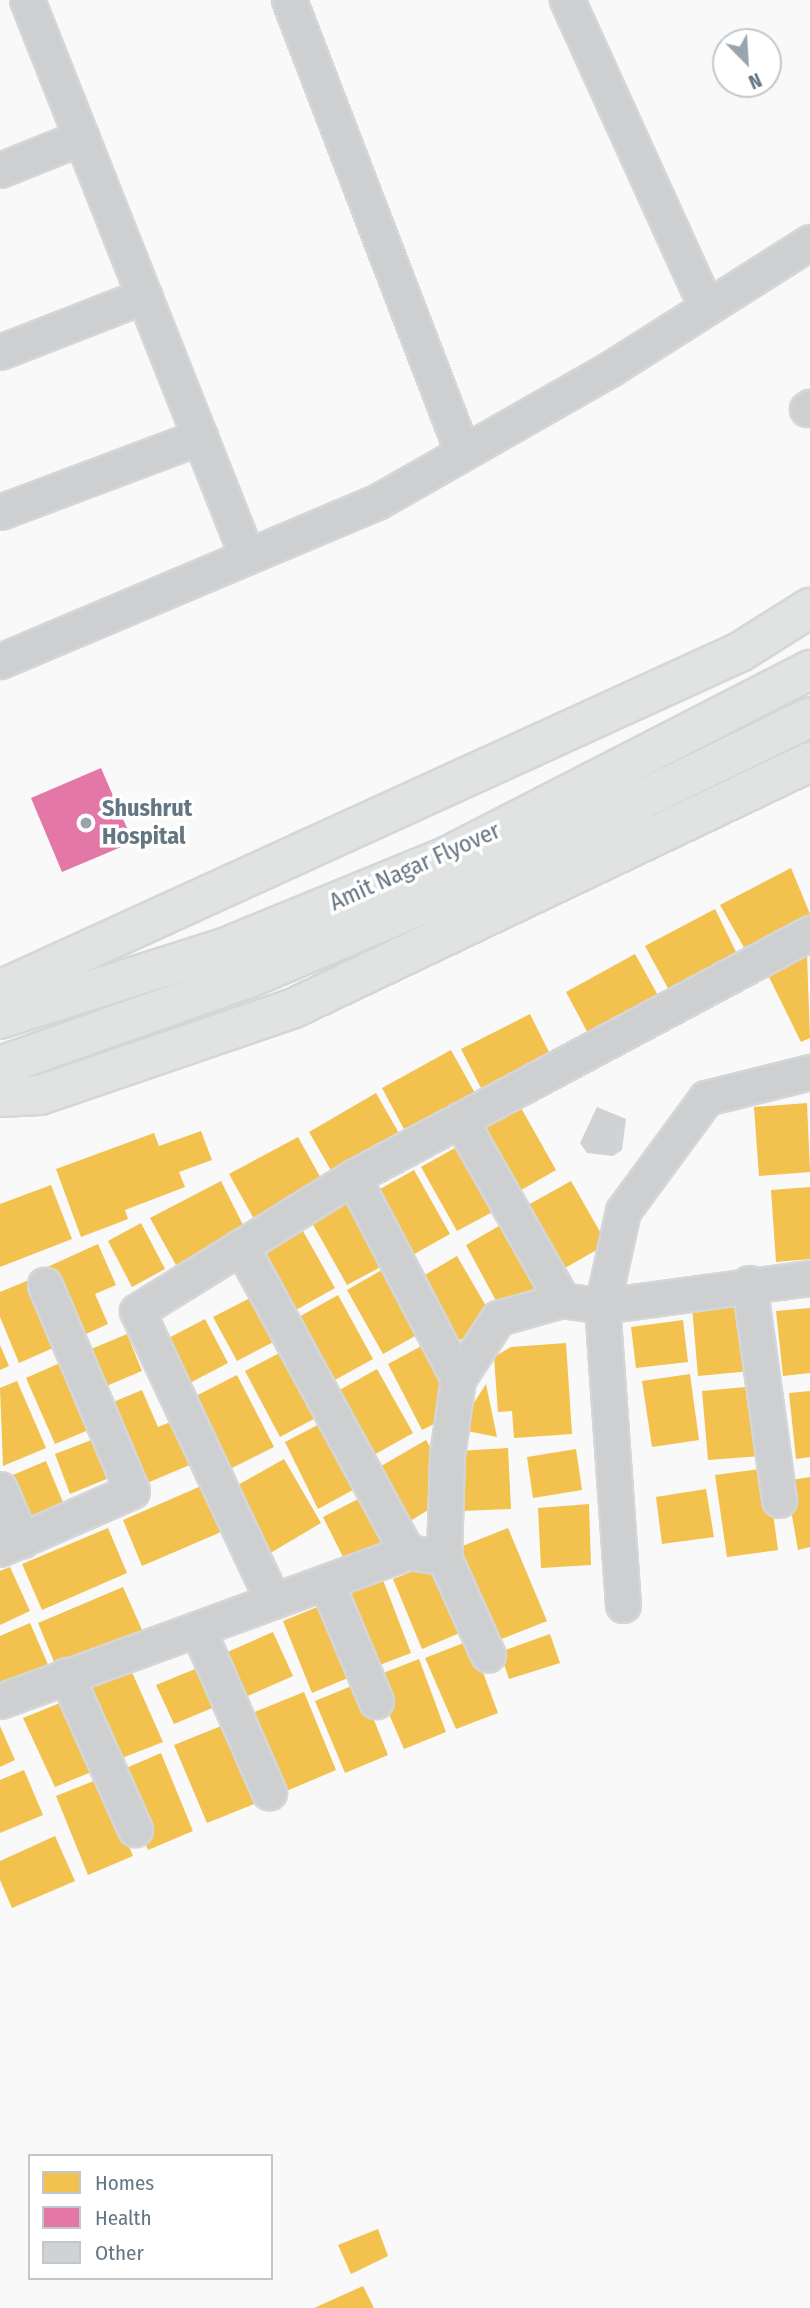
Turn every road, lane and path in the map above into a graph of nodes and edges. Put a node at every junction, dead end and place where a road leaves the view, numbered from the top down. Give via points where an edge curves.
1 (27, 0) edge
2 (289, 0) edge
3 (567, 0) edge
4 (82, 137) junction
5 (0, 170) edge
6 (810, 242) edge
7 (144, 296) junction
8 (706, 307) junction
9 (0, 352) edge
10 (200, 437) junction
11 (464, 453) junction
12 (0, 512) edge
13 (247, 556) junction
14 (810, 608) edge
15 (0, 661) edge
16 (810, 670) edge
17 (810, 717) edge
18 (810, 762) edge
19 (810, 933) edge
20 (6, 1007) edge
21 (13, 1061) edge
22 (810, 1073) edge
23 (0, 1097) edge
24 (462, 1123) junction
25 (353, 1177) junction
26 (241, 1246) junction
27 (810, 1278) edge
28 (749, 1283) junction
29 (46, 1285) dead end
30 (562, 1300) junction
31 (602, 1306) junction
32 (458, 1379) junction
33 (0, 1489) edge
34 (779, 1500) dead end
35 (11, 1545) edge
36 (407, 1552) junction
37 (444, 1557) junction
38 (327, 1584) junction
39 (273, 1601) junction
40 (623, 1605) dead end
41 (199, 1632) junction
42 (488, 1655) dead end
43 (66, 1675) junction
44 (0, 1701) edge
45 (376, 1701) dead end
46 (269, 1792) dead end
47 (135, 1829) dead end

1 - 4 street
2 - 11 street
3 - 8 street
4 - 5 street
4 - 7 street
6 - 8 street
7 - 9 street
7 - 10 street
8 - 11 street
10 - 12 street
10 - 13 street
11 - 13 street via 377,502
13 - 15 street
14 - 20 main road via 740,652
16 - 20 main road, Amit Nagar Flyover via 449,856 225,948
17 - 21 main road, Amit Nagar Flyover via 454,891 249,978
18 - 23 main road via 294,1008 40,1095
19 - 24 street
22 - 31 street via 706,1098 624,1211
24 - 25 street
24 - 30 street
25 - 26 street
25 - 32 street
26 - 36 street
26 - 39 street via 137,1311
27 - 28 street
28 - 31 street
28 - 34 street
29 - 35 street via 132,1491
30 - 31 street
30 - 32 street via 498,1318
31 - 40 street
32 - 37 street via 447,1455
33 - 35 street
36 - 37 street
36 - 38 street
37 - 42 street
38 - 39 street
38 - 45 street
39 - 41 street
41 - 43 street
41 - 46 street
43 - 44 street
43 - 47 street

